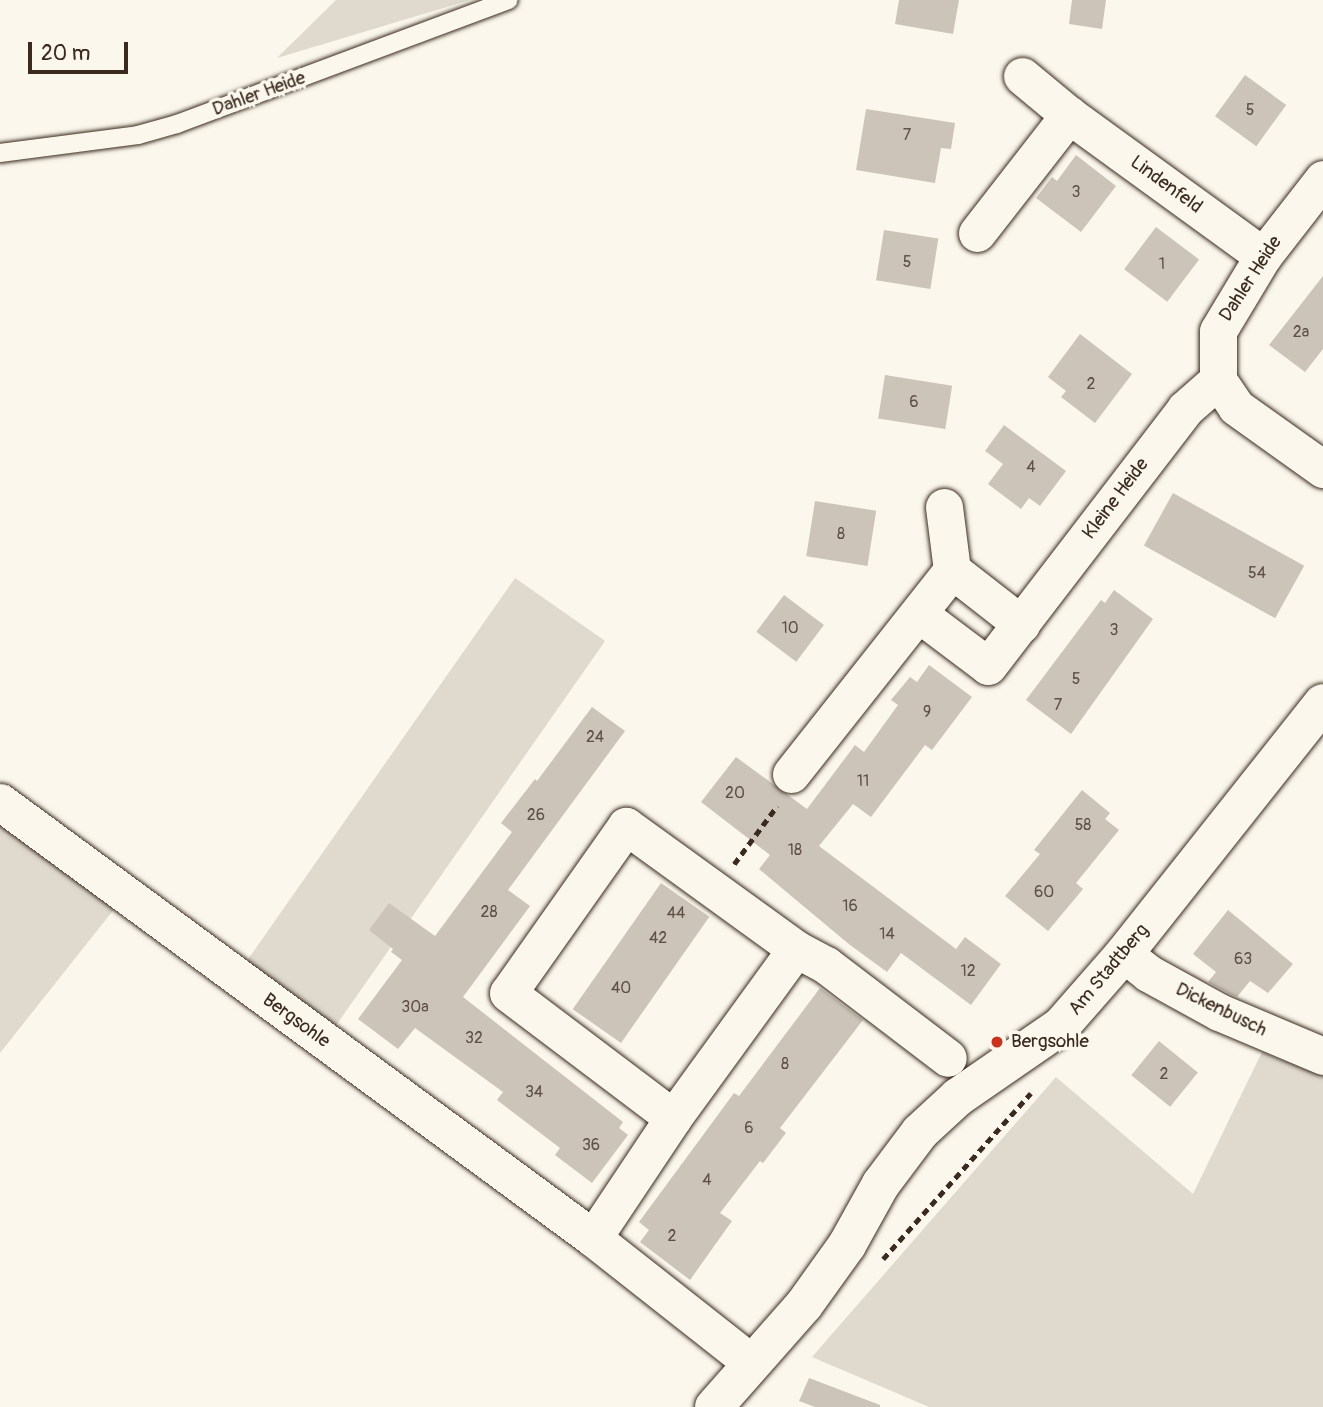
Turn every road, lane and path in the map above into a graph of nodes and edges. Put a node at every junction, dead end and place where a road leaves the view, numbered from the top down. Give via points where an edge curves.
1 (509, 0) edge
2 (1022, 76) dead end
3 (1069, 115) junction
4 (0, 153) edge
5 (1323, 179) edge
6 (977, 233) dead end
7 (1263, 256) junction
8 (1218, 380) junction
9 (1323, 469) edge
10 (944, 507) dead end
11 (952, 570) junction
12 (919, 614) junction
13 (1021, 624) junction
14 (1323, 703) edge
15 (791, 774) joint
16 (0, 802) edge
17 (715, 890) junction
18 (796, 948) junction
19 (1124, 954) junction
20 (1323, 1056) edge
21 (948, 1058) dead end
22 (1038, 1086) dead end
23 (673, 1118) junction
24 (593, 1238) junction
25 (876, 1267) dead end
26 (752, 1363) junction
27 (714, 1407) edge

1 - 4 lane, Dahler Heide via 177,124 138,135
2 - 3 street, Lindenfeld
3 - 6 street
3 - 7 street, Lindenfeld
5 - 7 street, Dahler Heide
7 - 8 street, Dahler Heide via 1218,331
8 - 9 street via 1236,407
8 - 13 street, Kleine Heide via 1185,409
10 - 11 street
11 - 12 street
11 - 13 street
12 - 13 street, Kleine Heide via 988,666
12 - 15 street
14 - 19 street, Am Stadtberg
15 - 17 path via 794,783
16 - 24 street, Bergsohle
17 - 18 street
17 - 23 street via 626,826 508,993
18 - 21 street via 826,965
18 - 23 street
19 - 20 street, Dickenbusch via 1148,973 1219,1012
19 - 26 street, Am Stadtberg via 1061,1026 958,1097 920,1132 804,1305
22 - 25 path
23 - 24 street
24 - 26 street, Bergsohle
26 - 27 street, Am Stadtberg

